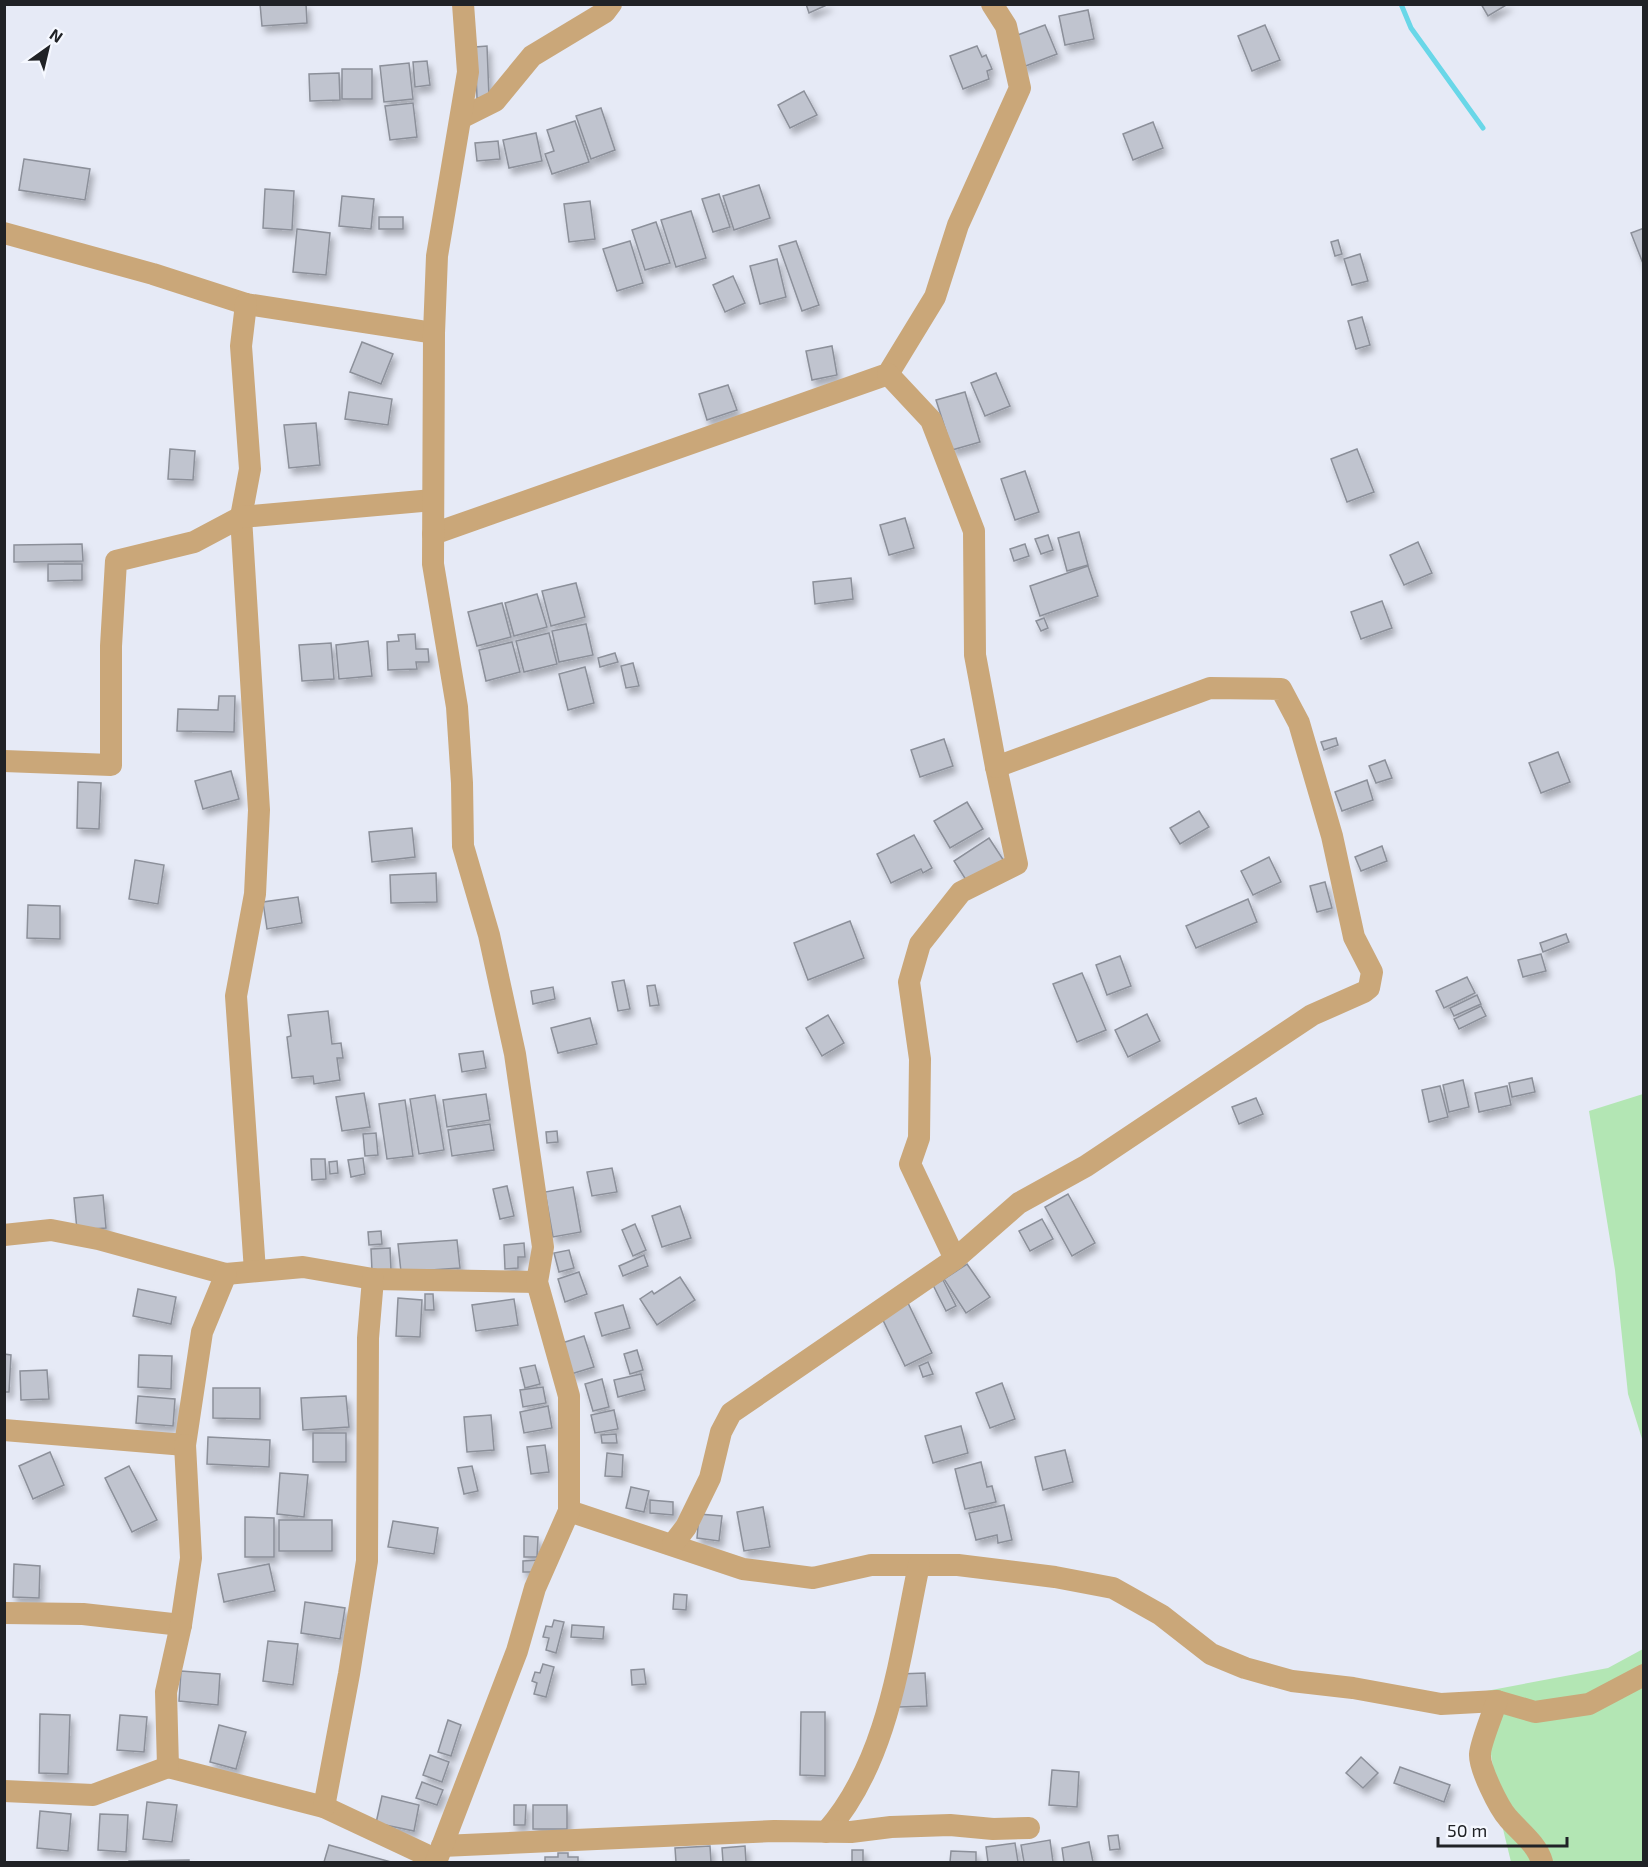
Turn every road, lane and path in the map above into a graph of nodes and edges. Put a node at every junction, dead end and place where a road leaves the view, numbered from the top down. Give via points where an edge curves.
1 (463, 4) edge
2 (611, 4) edge
3 (992, 4) edge
4 (461, 118) junction
5 (4, 233) edge
6 (246, 304) junction
7 (434, 333) junction
8 (888, 374) junction
9 (433, 500) junction
10 (241, 517) junction
11 (433, 534) junction
12 (4, 761) edge
13 (996, 767) junction
14 (4, 1235) edge
15 (955, 1259) junction
16 (255, 1271) junction
17 (226, 1274) junction
18 (374, 1279) junction
19 (537, 1282) junction
20 (4, 1430) edge
21 (185, 1446) junction
22 (569, 1511) junction
23 (674, 1544) junction
24 (919, 1565) junction
25 (4, 1613) edge
26 (181, 1625) junction
27 (1644, 1674) edge
28 (1497, 1701) junction
29 (168, 1767) junction
30 (4, 1791) edge
31 (324, 1808) junction
32 (1029, 1828) dead end
33 (826, 1832) junction
34 (439, 1856) edge
35 (1542, 1863) edge

1 - 4 street via 468,72
2 - 4 street via 605,12 532,56 495,101
3 - 8 street via 1006,26 1020,88 958,225 935,297
4 - 7 street via 438,256
5 - 6 street
6 - 7 street
6 - 10 street via 241,346 250,469
7 - 9 street
8 - 11 street
8 - 13 street via 931,420 974,531 975,656
9 - 10 street
9 - 11 street
10 - 12 street via 194,542 116,561 111,765
10 - 16 street via 259,810 255,894 236,996
11 - 19 street via 433,564 457,707 463,846 489,935 515,1054 543,1247
13 - 15 street via 1017,864 961,892 920,944 909,982 920,1059 919,1138 910,1164
13 - 15 street via 1210,688 1281,688 1299,723 1332,836 1354,937 1372,972 1372,980 1364,992 1312,1015 1086,1166 1019,1203
14 - 17 street via 51,1230
15 - 23 street via 731,1413 721,1432 710,1478
16 - 17 street
16 - 18 street via 303,1267
17 - 21 street via 202,1332
18 - 19 street
18 - 31 street via 368,1338 367,1561
19 - 22 street via 569,1396
20 - 21 street
21 - 26 street via 191,1558
22 - 23 street
22 - 34 street via 535,1588 517,1651
23 - 24 street via 743,1569 813,1578 871,1565
24 - 28 street via 958,1565 1113,1588 1161,1615 1212,1654 1292,1681 1441,1704
24 - 33 street via 880,1737 842,1814
25 - 26 street via 83,1614
26 - 29 street via 166,1692
27 - 28 street via 1589,1704 1535,1712
28 - 35 street via 1479,1755 1492,1795 1540,1854
29 - 30 street via 93,1795
29 - 31 street
31 - 34 street
32 - 33 street via 950,1825
33 - 34 street via 774,1831

